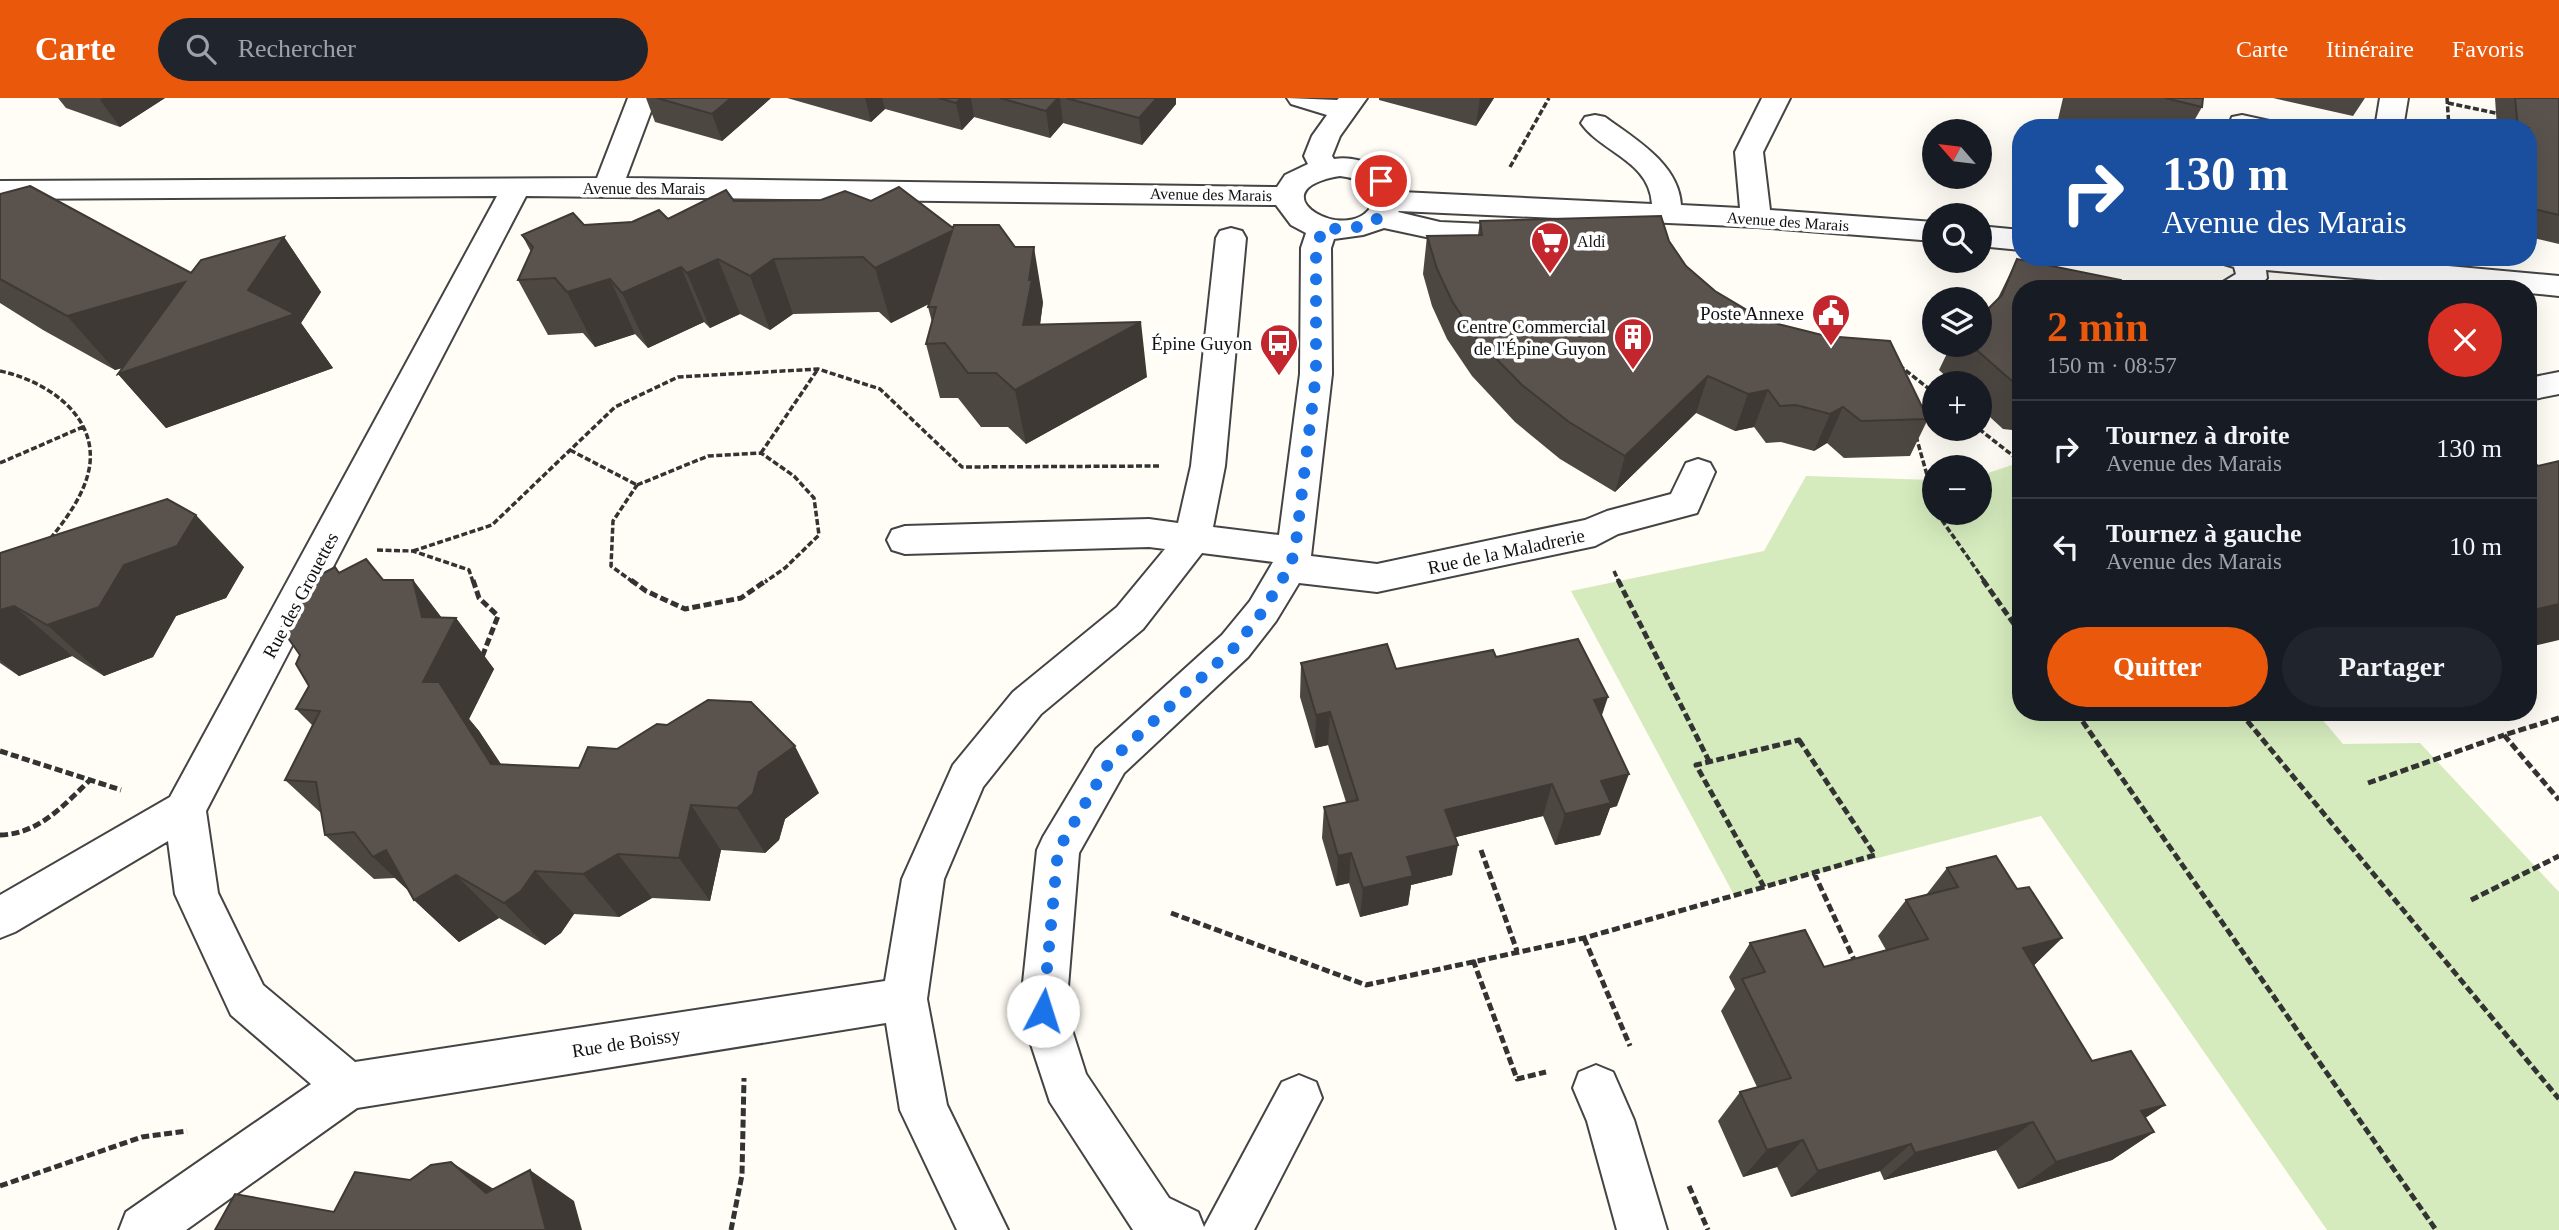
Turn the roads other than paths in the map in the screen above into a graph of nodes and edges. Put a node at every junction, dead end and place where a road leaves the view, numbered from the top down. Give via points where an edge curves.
1 (642, 98) edge
2 (1301, 98) edge
3 (1776, 98) edge
4 (2394, 98) edge
5 (1348, 104) edge
6 (2390, 119) edge
7 (1594, 123) dead end
8 (1324, 168) junction
9 (608, 187) junction
10 (0, 190) edge
11 (515, 190) junction
12 (1287, 196) junction
13 (1385, 209) junction
14 (1667, 215) junction
15 (1757, 218) junction
16 (1323, 228) junction
17 (1922, 231) edge
18 (1992, 237) edge
19 (1231, 238) dead end
20 (2012, 239) edge
21 (2423, 266) edge
22 (2446, 267) edge
23 (2523, 280) edge
24 (2537, 282) edge
25 (2559, 286) edge
26 (2559, 383) edge
27 (2537, 388) edge
28 (1698, 472) dead end
29 (905, 540) dead end
30 (1192, 540) junction
31 (1292, 560) junction
32 (186, 810) junction
33 (0, 918) edge
34 (904, 999) junction
35 (1576, 1079) road end
36 (348, 1086) junction
37 (1299, 1098) dead end
38 (144, 1230) edge
39 (983, 1230) edge
40 (1180, 1230) edge
41 (1227, 1230) edge
42 (1642, 1230) edge

1 - 9 street
2 - 5 street
3 - 15 street via 1749,152
4 - 6 street
5 - 8 street via 1318,156
7 - 14 street via 1646,161 1666,191
8 - 12 street, Avenue des Marais via 1298,178
8 - 13 street, Avenue des Marais via 1356,169 1381,181 1388,191
9 - 11 street, Avenue des Marais
9 - 12 street, Avenue des Marais
10 - 11 street, Avenue des Marais
11 - 32 street, Rue des Grouettes
12 - 16 street, Avenue des Marais via 1292,212
13 - 14 street, Avenue des Marais via 1440,231 1537,236 1600,211
13 - 16 street, Avenue des Marais via 1355,229
14 - 15 street, Avenue des Marais
15 - 17 street, Avenue des Marais
16 - 31 street via 1316,248 1316,374
18 - 20 street
19 - 30 street via 1209,466
21 - 22 street
22 - 23 street
24 - 25 street
26 - 27 street
28 - 31 street, Rue de la Maladrerie via 1684,504 1607,524 1595,532 1377,578
29 - 30 street, Rue de la Maladrerie via 1149,533
30 - 31 street, Rue de la Maladrerie
30 - 34 street via 1130,618 1027,703 967,777 923,879
31 - 40 street via 1263,611 1236,646 1110,761 1058,850 1043,1011 1067,1086 1152,1215
32 - 33 street
32 - 36 street via 197,894 247,1000
34 - 36 street, Rue de Boissy
34 - 39 street via 924,1110
35 - 42 street via 1610,1120
36 - 38 street, Rue de Boissy
37 - 41 street

